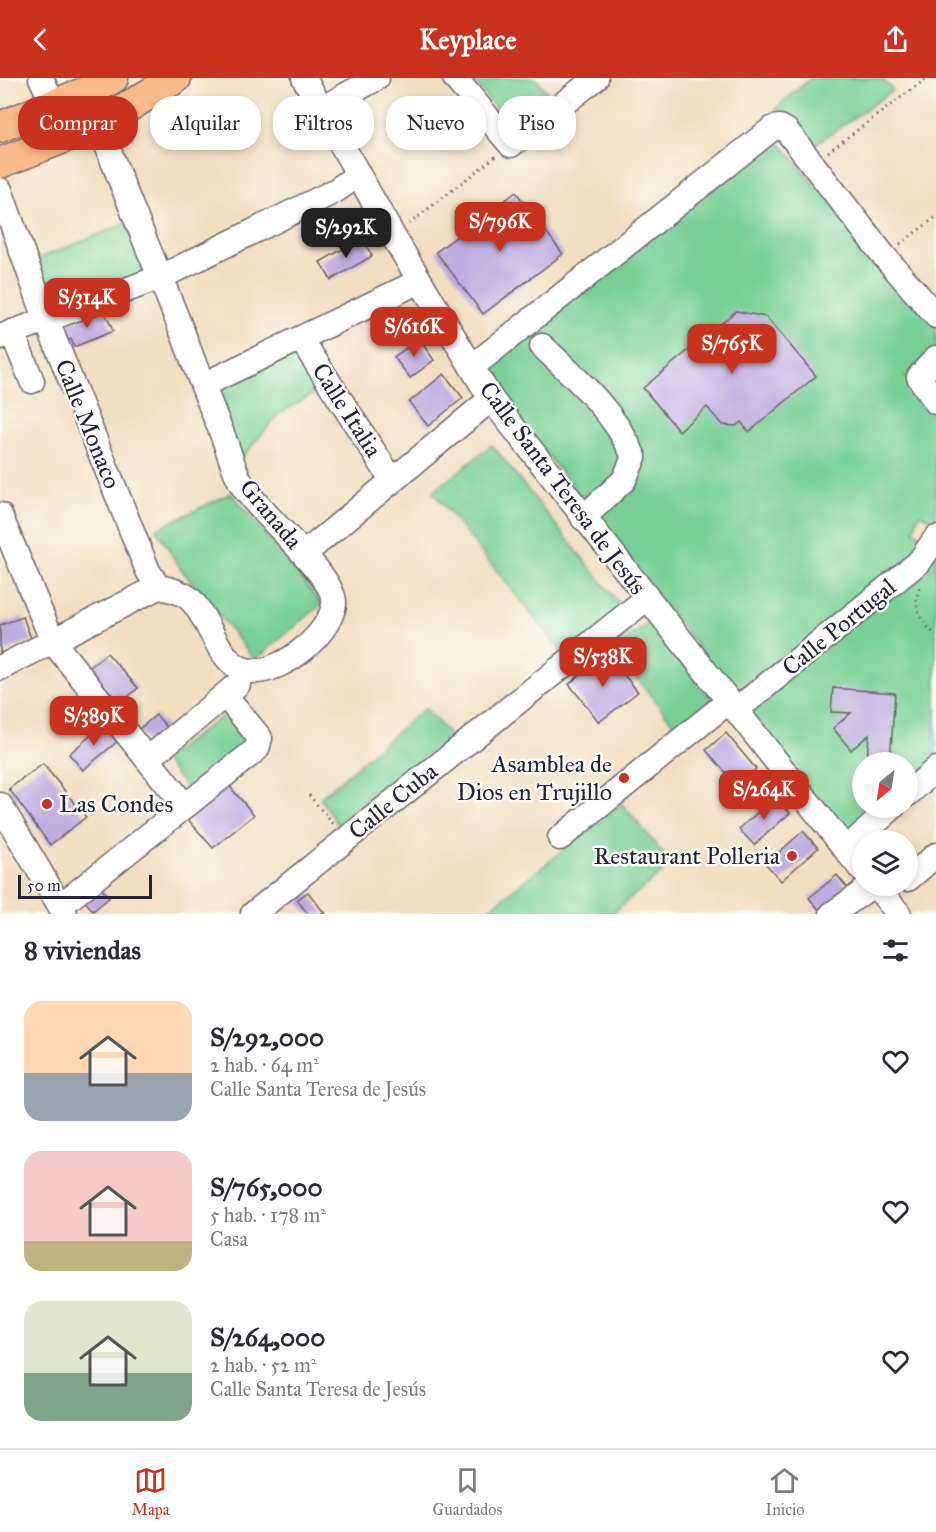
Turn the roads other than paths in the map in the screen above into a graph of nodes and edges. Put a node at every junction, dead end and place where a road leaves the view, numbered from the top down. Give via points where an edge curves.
1 (41, 78) edge
2 (112, 78) edge
3 (176, 78) edge
4 (304, 78) edge
5 (377, 78) edge
6 (455, 78) edge
7 (596, 78) edge
8 (49, 96) edge
9 (75, 96) edge
10 (314, 96) edge
11 (344, 96) edge
12 (138, 101) edge
13 (18, 120) edge
14 (0, 127) edge
15 (33, 150) edge
16 (110, 150) edge
17 (344, 150) edge
18 (0, 163) edge
19 (358, 175) junction
20 (0, 190) edge
21 (161, 277) junction
22 (420, 281) junction
23 (936, 316) edge
24 (46, 319) junction
25 (6, 334) edge
26 (301, 339) junction
27 (542, 346) dead end
28 (936, 358) edge
29 (472, 366) junction
30 (32, 381) dead end
31 (203, 385) junction
32 (491, 399) junction
33 (936, 402) edge
34 (392, 480) junction
35 (0, 515) edge
36 (584, 518) junction
37 (936, 538) edge
38 (304, 554) junction
39 (158, 587) junction
40 (646, 599) junction
41 (53, 642) junction
42 (0, 668) edge
43 (254, 671) junction
44 (225, 695) junction
45 (732, 705) junction
46 (148, 759) junction
47 (936, 769) edge
48 (918, 785) edge
49 (185, 806) junction
50 (1, 808) edge
51 (881, 818) edge
52 (560, 838) dead end
53 (846, 849) junction
54 (936, 855) edge
55 (852, 857) edge
56 (918, 870) edge
57 (879, 896) edge
58 (62, 910) edge
59 (253, 914) edge
60 (832, 914) edge

1 - 8 street
2 - 9 main road
3 - 12 main road
4 - 10 street, Calle Santa Teresa de Jesús
5 - 11 street
6 - 7 street via 511,145
13 - 14 main road
15 - 18 main road
16 - 21 street, Granada
17 - 19 street, Calle Santa Teresa de Jesús
19 - 21 street via 335,191
19 - 22 street, Calle Santa Teresa de Jesús
20 - 24 street, Calle Monaco
21 - 24 street
21 - 31 street, Granada
22 - 26 street
22 - 29 street, Calle Santa Teresa de Jesús
23 - 29 street via 780,127
24 - 25 street
24 - 39 street, Calle Monaco via 148,572
25 - 30 street
26 - 31 street
26 - 34 street, Calle Italia
27 - 36 street via 609,412 634,457 624,480
28 - 33 street via 919,377
29 - 32 street, Calle Santa Teresa de Jesús
31 - 38 street, Granada via 242,485
32 - 34 street
32 - 36 street, Calle Santa Teresa de Jesús
34 - 38 street
35 - 41 street
36 - 40 street, Calle Santa Teresa de Jesús
37 - 45 street, Calle Portugal via 919,562
38 - 43 street, Granada via 330,590 334,603 327,622 304,649 287,661
39 - 41 street
39 - 43 street via 180,592 191,600 221,650 240,668
40 - 45 street, Calle Santa Teresa de Jesús
40 - 59 street, Calle Cuba
41 - 42 street
41 - 46 street
43 - 44 street
44 - 46 street
44 - 49 street via 261,743
45 - 52 street, Calle Portugal
45 - 53 street, Calle Santa Teresa de Jesús
46 - 49 street
47 - 48 street
49 - 58 street
50 - 58 street
51 - 53 street
53 - 55 street, Calle Santa Teresa de Jesús
54 - 56 street
57 - 60 street

